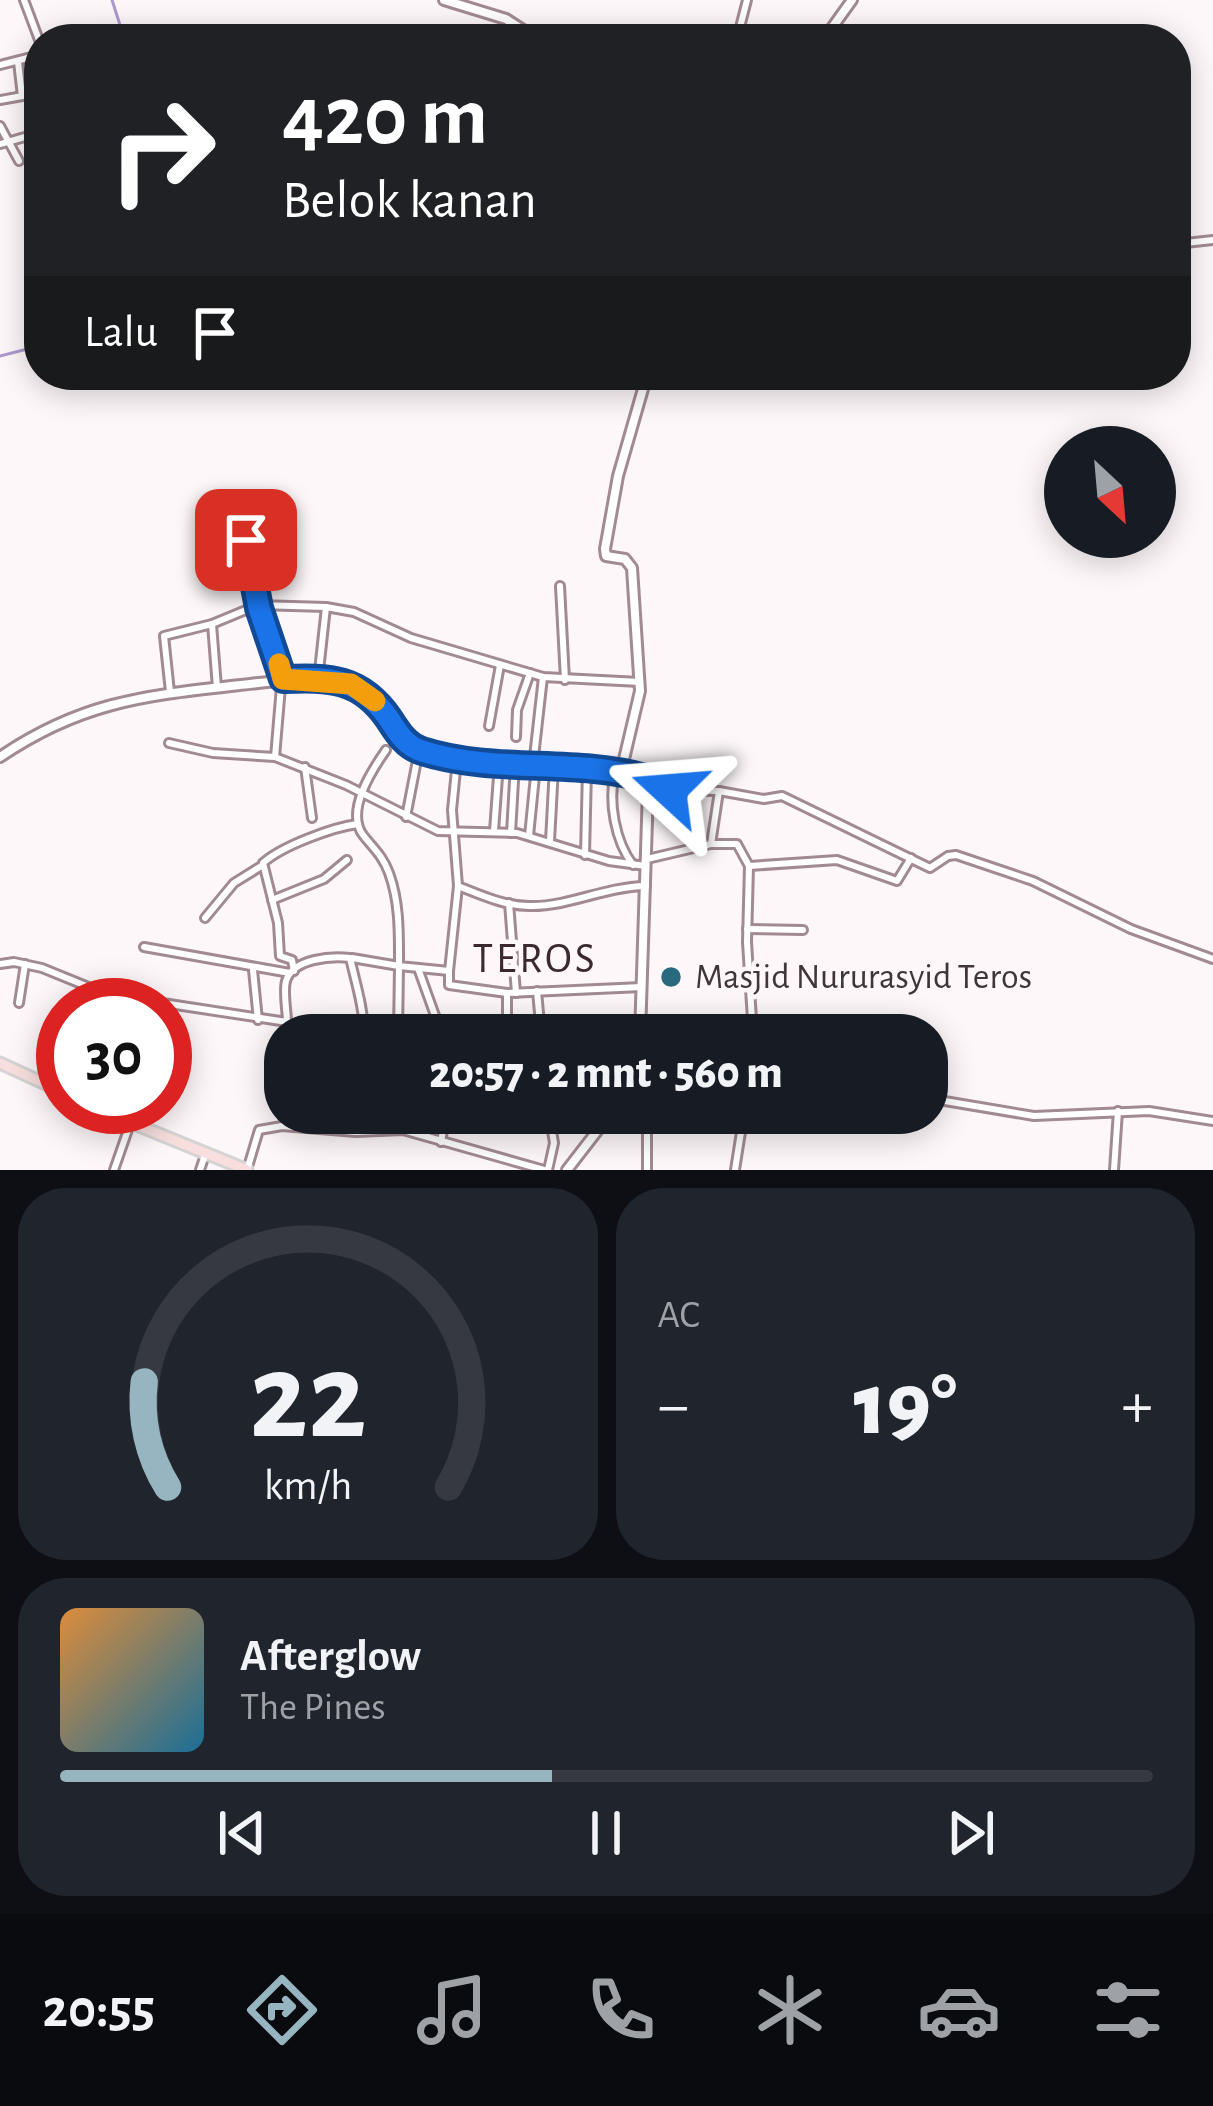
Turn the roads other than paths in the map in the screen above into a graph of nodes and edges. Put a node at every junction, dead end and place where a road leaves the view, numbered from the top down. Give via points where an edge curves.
1 (444, 0) edge
2 (838, 0) edge
3 (851, 2) edge
4 (513, 24) edge
5 (24, 60) edge
6 (18, 62) junction
7 (0, 65) edge
8 (22, 96) joint
9 (0, 100) edge
10 (0, 126) edge
11 (7, 145) edge
12 (19, 161) dead end
13 (643, 390) edge
14 (246, 540) dead end
15 (560, 586) dead end
16 (258, 605) junction
17 (326, 607) junction
18 (212, 624) junction
19 (500, 665) junction
20 (530, 673) junction
21 (543, 677) junction
22 (283, 679) junction
23 (318, 680) junction
24 (565, 680) junction
25 (640, 682) junction
26 (217, 688) junction
27 (170, 692) junction
28 (489, 726) dead end
29 (516, 737) dead end
30 (169, 743) dead end
31 (386, 750) dead end
32 (419, 750) junction
33 (0, 757) edge
34 (275, 757) junction
35 (457, 758) junction
36 (499, 763) junction
37 (515, 764) junction
38 (534, 766) junction
39 (305, 767) junction
40 (554, 767) junction
41 (587, 769) junction
42 (618, 772) junction
43 (648, 790) junction
44 (719, 790) junction
45 (362, 792) junction
46 (312, 818) dead end
47 (406, 818) junction
48 (358, 824) junction
49 (494, 831) junction
50 (511, 832) junction
51 (453, 834) junction
52 (529, 836) junction
53 (549, 842) junction
54 (711, 844) junction
55 (585, 855) junction
56 (911, 858) junction
57 (347, 860) dead end
58 (646, 863) junction
59 (263, 865) junction
60 (633, 865) junction
61 (749, 866) junction
62 (458, 886) junction
63 (646, 886) junction
64 (271, 900) junction
65 (509, 903) junction
66 (206, 918) dead end
67 (747, 929) junction
68 (802, 930) dead end
69 (144, 947) dead end
70 (350, 958) junction
71 (1213, 959) edge
72 (0, 964) edge
73 (26, 964) junction
74 (399, 966) junction
75 (253, 970) junction
76 (419, 970) junction
77 (449, 971) junction
78 (292, 972) junction
79 (644, 987) junction
80 (537, 991) junction
81 (512, 993) junction
82 (19, 1003) dead end
83 (287, 1014) edge
84 (364, 1014) edge
85 (398, 1014) edge
86 (435, 1014) edge
87 (510, 1014) edge
88 (539, 1014) edge
89 (642, 1014) edge
90 (752, 1014) edge
91 (258, 1020) junction
92 (264, 1020) edge
93 (0, 1063) edge
94 (36, 1080) edge
95 (948, 1102) edge
96 (1118, 1111) junction
97 (1213, 1121) edge
98 (127, 1134) edge
99 (155, 1134) edge
100 (442, 1134) edge
101 (552, 1134) edge
102 (595, 1134) edge
103 (647, 1134) edge
104 (741, 1134) edge
105 (441, 1142) junction
106 (206, 1155) junction
107 (114, 1170) edge
108 (200, 1170) edge
109 (247, 1170) edge
110 (546, 1170) edge
111 (567, 1170) edge
112 (647, 1170) edge
113 (735, 1170) edge
114 (1114, 1170) edge

1 - 4 street
2 - 3 street
5 - 6 street
6 - 7 street
6 - 8 street
8 - 9 street
10 - 11 street
11 - 12 street
13 - 25 street via 605,549 631,564
14 - 16 street
15 - 24 street
16 - 17 street
16 - 18 street
16 - 22 street
17 - 19 street
17 - 23 street
18 - 26 street
18 - 27 street via 164,635
19 - 20 street
19 - 28 street
20 - 21 street
20 - 29 street
21 - 24 street
21 - 38 street
22 - 23 street
22 - 26 street
22 - 34 street
23 - 32 street via 362,688
24 - 25 street
25 - 42 street
26 - 27 street
27 - 33 street via 64,719
30 - 34 street
31 - 45 street
32 - 35 street
32 - 47 street
34 - 39 street
35 - 36 street
35 - 51 street
36 - 37 street
36 - 49 street
37 - 38 street
37 - 50 street
38 - 40 street
38 - 52 street
39 - 45 street
39 - 46 street
40 - 41 street
40 - 53 street
41 - 42 street
41 - 55 street
42 - 43 street via 645,778
42 - 60 street via 614,814
43 - 44 street
43 - 58 street
44 - 54 street
44 - 56 street via 782,796
45 - 47 street
45 - 48 street
47 - 51 street
48 - 59 street
48 - 74 street via 391,878
49 - 50 street
49 - 51 street
50 - 52 street
51 - 62 street
52 - 53 street
53 - 55 street
54 - 58 street
54 - 61 street via 737,844
55 - 60 street
56 - 61 street via 897,881 841,860
56 - 71 street via 933,869 956,856 1033,881
57 - 64 street via 324,879
58 - 60 street
58 - 63 street
59 - 64 street
59 - 66 street via 234,883
61 - 67 street
62 - 65 street
62 - 77 street
63 - 65 street via 558,904
63 - 79 street
64 - 78 street via 280,956 292,960
65 - 81 street
67 - 68 street
67 - 90 street
69 - 75 street
70 - 74 street
70 - 78 street via 319,959
70 - 84 street
72 - 73 street
73 - 82 street
73 - 91 street via 96,990
74 - 76 street
74 - 85 street
75 - 78 street
75 - 91 street
76 - 77 street
76 - 86 street
77 - 81 street via 449,985
78 - 83 street
79 - 80 street
79 - 89 street
80 - 81 street
80 - 88 street
81 - 87 street
91 - 92 street
93 - 94 main road
95 - 96 street via 1034,1116
96 - 97 street
96 - 114 street
98 - 107 street
99 - 106 main road
100 - 105 street
101 - 110 street
102 - 111 street
103 - 112 street
104 - 113 street
105 - 109 street via 403,1130 265,1126
105 - 110 street
106 - 108 street
106 - 109 main road

